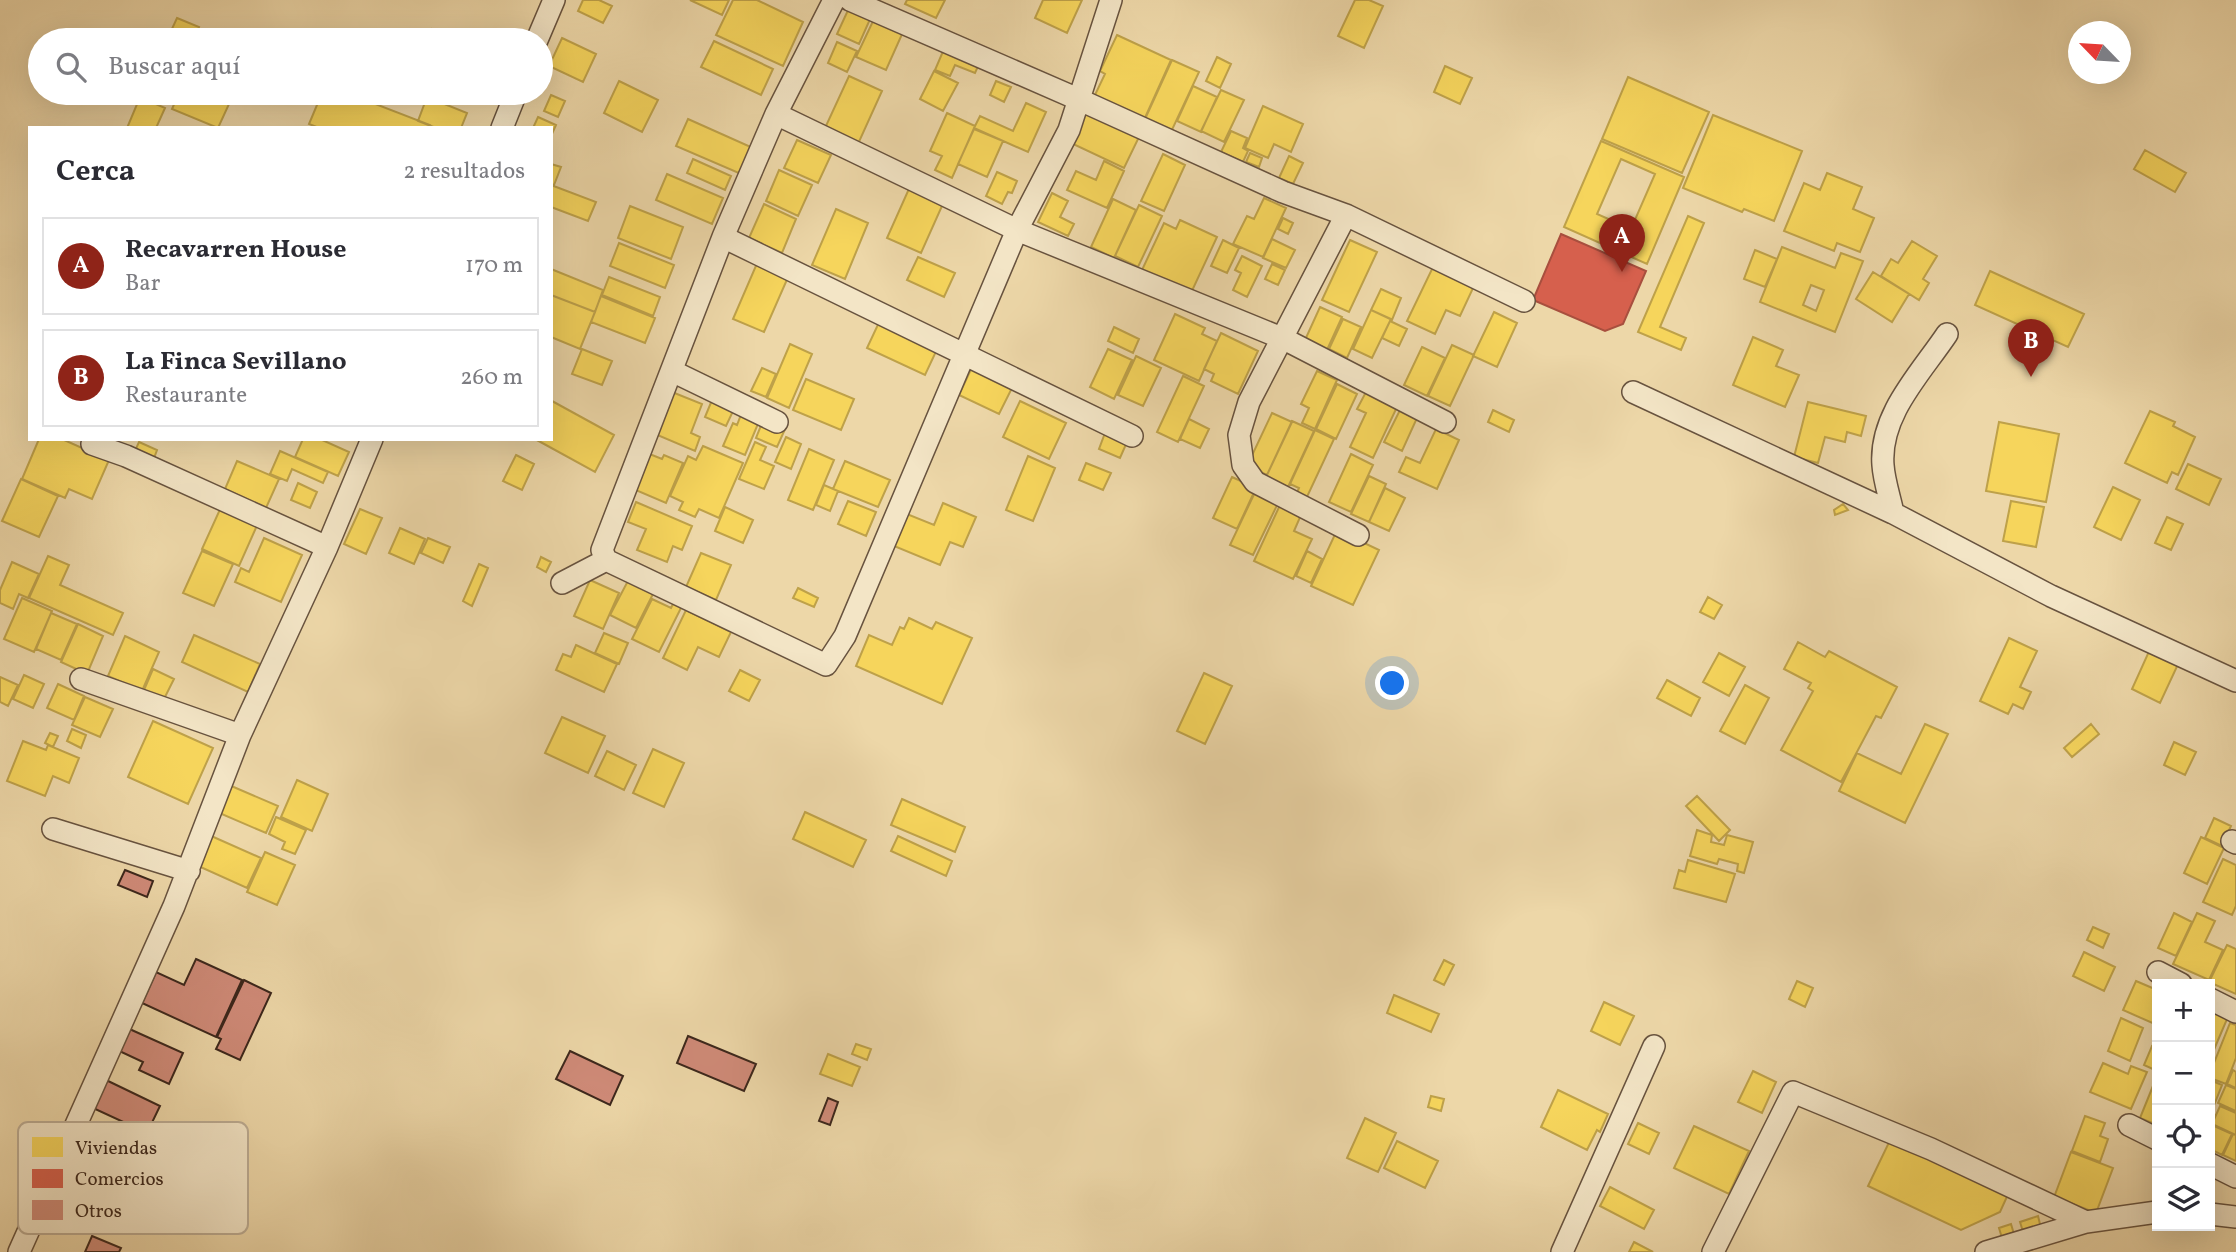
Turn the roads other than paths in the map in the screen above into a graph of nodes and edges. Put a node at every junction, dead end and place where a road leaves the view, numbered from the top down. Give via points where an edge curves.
1 (834, 0) edge
2 (850, 0) edge
3 (1111, 0) edge
4 (545, 3) edge
5 (540, 28) edge
6 (1080, 100) junction
7 (511, 105) edge
8 (776, 114) junction
9 (503, 126) edge
10 (1346, 215) junction
11 (1017, 230) junction
12 (723, 237) junction
13 (1524, 302) dead end
14 (1947, 334) dead end
15 (1284, 339) junction
16 (965, 353) junction
17 (672, 371) junction
18 (1633, 392) dead end
19 (777, 422) dead end
20 (1444, 422) dead end
21 (1132, 436) dead end
22 (371, 441) edge
23 (92, 444) dead end
24 (1894, 513) junction
25 (1359, 535) dead end
26 (327, 547) junction
27 (606, 560) junction
28 (562, 583) dead end
29 (81, 679) dead end
30 (2236, 681) edge
31 (240, 735) junction
32 (53, 829) dead end
33 (188, 871) junction
34 (2158, 972) dead end
35 (2171, 979) edge
36 (2215, 1002) edge
37 (2236, 1012) edge
38 (1654, 1046) dead end
39 (77, 1122) edge
40 (2129, 1125) dead end
41 (2152, 1136) edge
42 (2215, 1166) edge
43 (2236, 1177) edge
44 (2152, 1213) edge
45 (2215, 1215) edge
46 (2236, 1217) edge
47 (2085, 1222) junction
48 (27, 1234) edge
49 (19, 1252) edge
50 (1562, 1252) edge
51 (1713, 1252) edge
52 (1986, 1252) edge

1 - 8 street
2 - 6 street
3 - 6 street
4 - 5 street
6 - 10 street via 1283,192
6 - 11 street
7 - 9 street
8 - 11 street
8 - 12 street
10 - 13 street
10 - 15 street
11 - 15 street
11 - 16 street
12 - 16 street
12 - 17 street
14 - 24 street via 1885,433 1883,465
15 - 20 street
15 - 25 street via 1249,402 1238,435 1243,465 1255,482
16 - 21 street
16 - 27 street via 845,636 826,665
17 - 19 street
17 - 27 street via 603,550
18 - 24 street
22 - 26 street
23 - 26 street
24 - 30 street via 2051,596
26 - 31 street
27 - 28 street
29 - 31 street
31 - 33 street
32 - 33 street
33 - 39 street
34 - 35 street
36 - 37 street
38 - 50 street
40 - 41 street
42 - 43 street
44 - 47 street
45 - 46 street
47 - 51 street via 1931,1149 1793,1092
47 - 52 street
48 - 49 street

